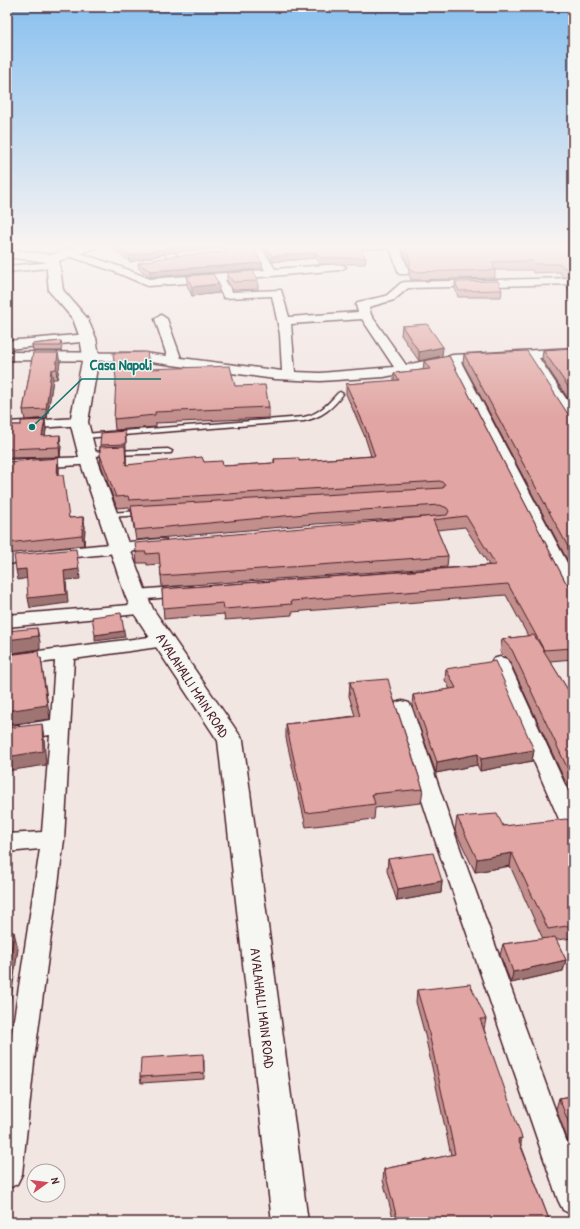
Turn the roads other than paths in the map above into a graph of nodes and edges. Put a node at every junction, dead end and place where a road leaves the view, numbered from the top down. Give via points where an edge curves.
1 (66, 302) edge
2 (280, 302) edge
3 (373, 302) edge
4 (365, 315) junction
5 (161, 319) dead end
6 (285, 321) junction
7 (7, 345) edge
8 (89, 347) junction
9 (573, 352) edge
10 (531, 355) junction
11 (7, 356) edge
12 (453, 359) junction
13 (175, 361) junction
14 (402, 369) junction
15 (288, 376) junction
16 (340, 394) dead end
17 (573, 420) edge
18 (7, 426) edge
19 (85, 443) junction
20 (168, 451) dead end
21 (7, 465) edge
22 (155, 512) edge
23 (107, 515) junction
24 (174, 543) edge
25 (118, 548) junction
26 (7, 559) edge
27 (202, 590) edge
28 (573, 591) edge
29 (139, 602) junction
30 (7, 621) edge
31 (165, 641) junction
32 (65, 654) junction
33 (7, 661) edge
34 (500, 662) dead end
35 (402, 708) dead end
36 (60, 726) junction
37 (7, 734) edge
38 (573, 826) edge
39 (53, 840) junction
40 (7, 844) edge
41 (15, 1054) edge
42 (7, 1174) edge
43 (573, 1200) edge
44 (290, 1222) edge

1 - 8 main road via 80,318
2 - 6 street
3 - 4 street via 362,305
4 - 6 street
4 - 14 street
5 - 13 street
6 - 15 street
7 - 8 street
8 - 11 street
8 - 13 street
8 - 19 main road, AVALAHALLI MAIN ROAD
9 - 10 street
10 - 12 street
10 - 17 street
12 - 14 street
12 - 28 street
13 - 15 street
14 - 15 street via 376,374
16 - 19 lane via 326,411 316,417
18 - 19 street
19 - 20 lane
19 - 21 street
19 - 23 main road, AVALAHALLI MAIN ROAD
22 - 23 lane
23 - 25 main road, AVALAHALLI MAIN ROAD
24 - 25 street
25 - 26 street
25 - 29 main road, AVALAHALLI MAIN ROAD
27 - 29 street
29 - 30 street
29 - 31 main road, AVALAHALLI MAIN ROAD
31 - 32 street
31 - 44 main road, AVALAHALLI MAIN ROAD via 230,740
32 - 33 street
32 - 36 street
34 - 38 street
35 - 43 street
36 - 37 street
36 - 39 street
39 - 40 street
39 - 41 street
41 - 42 street

